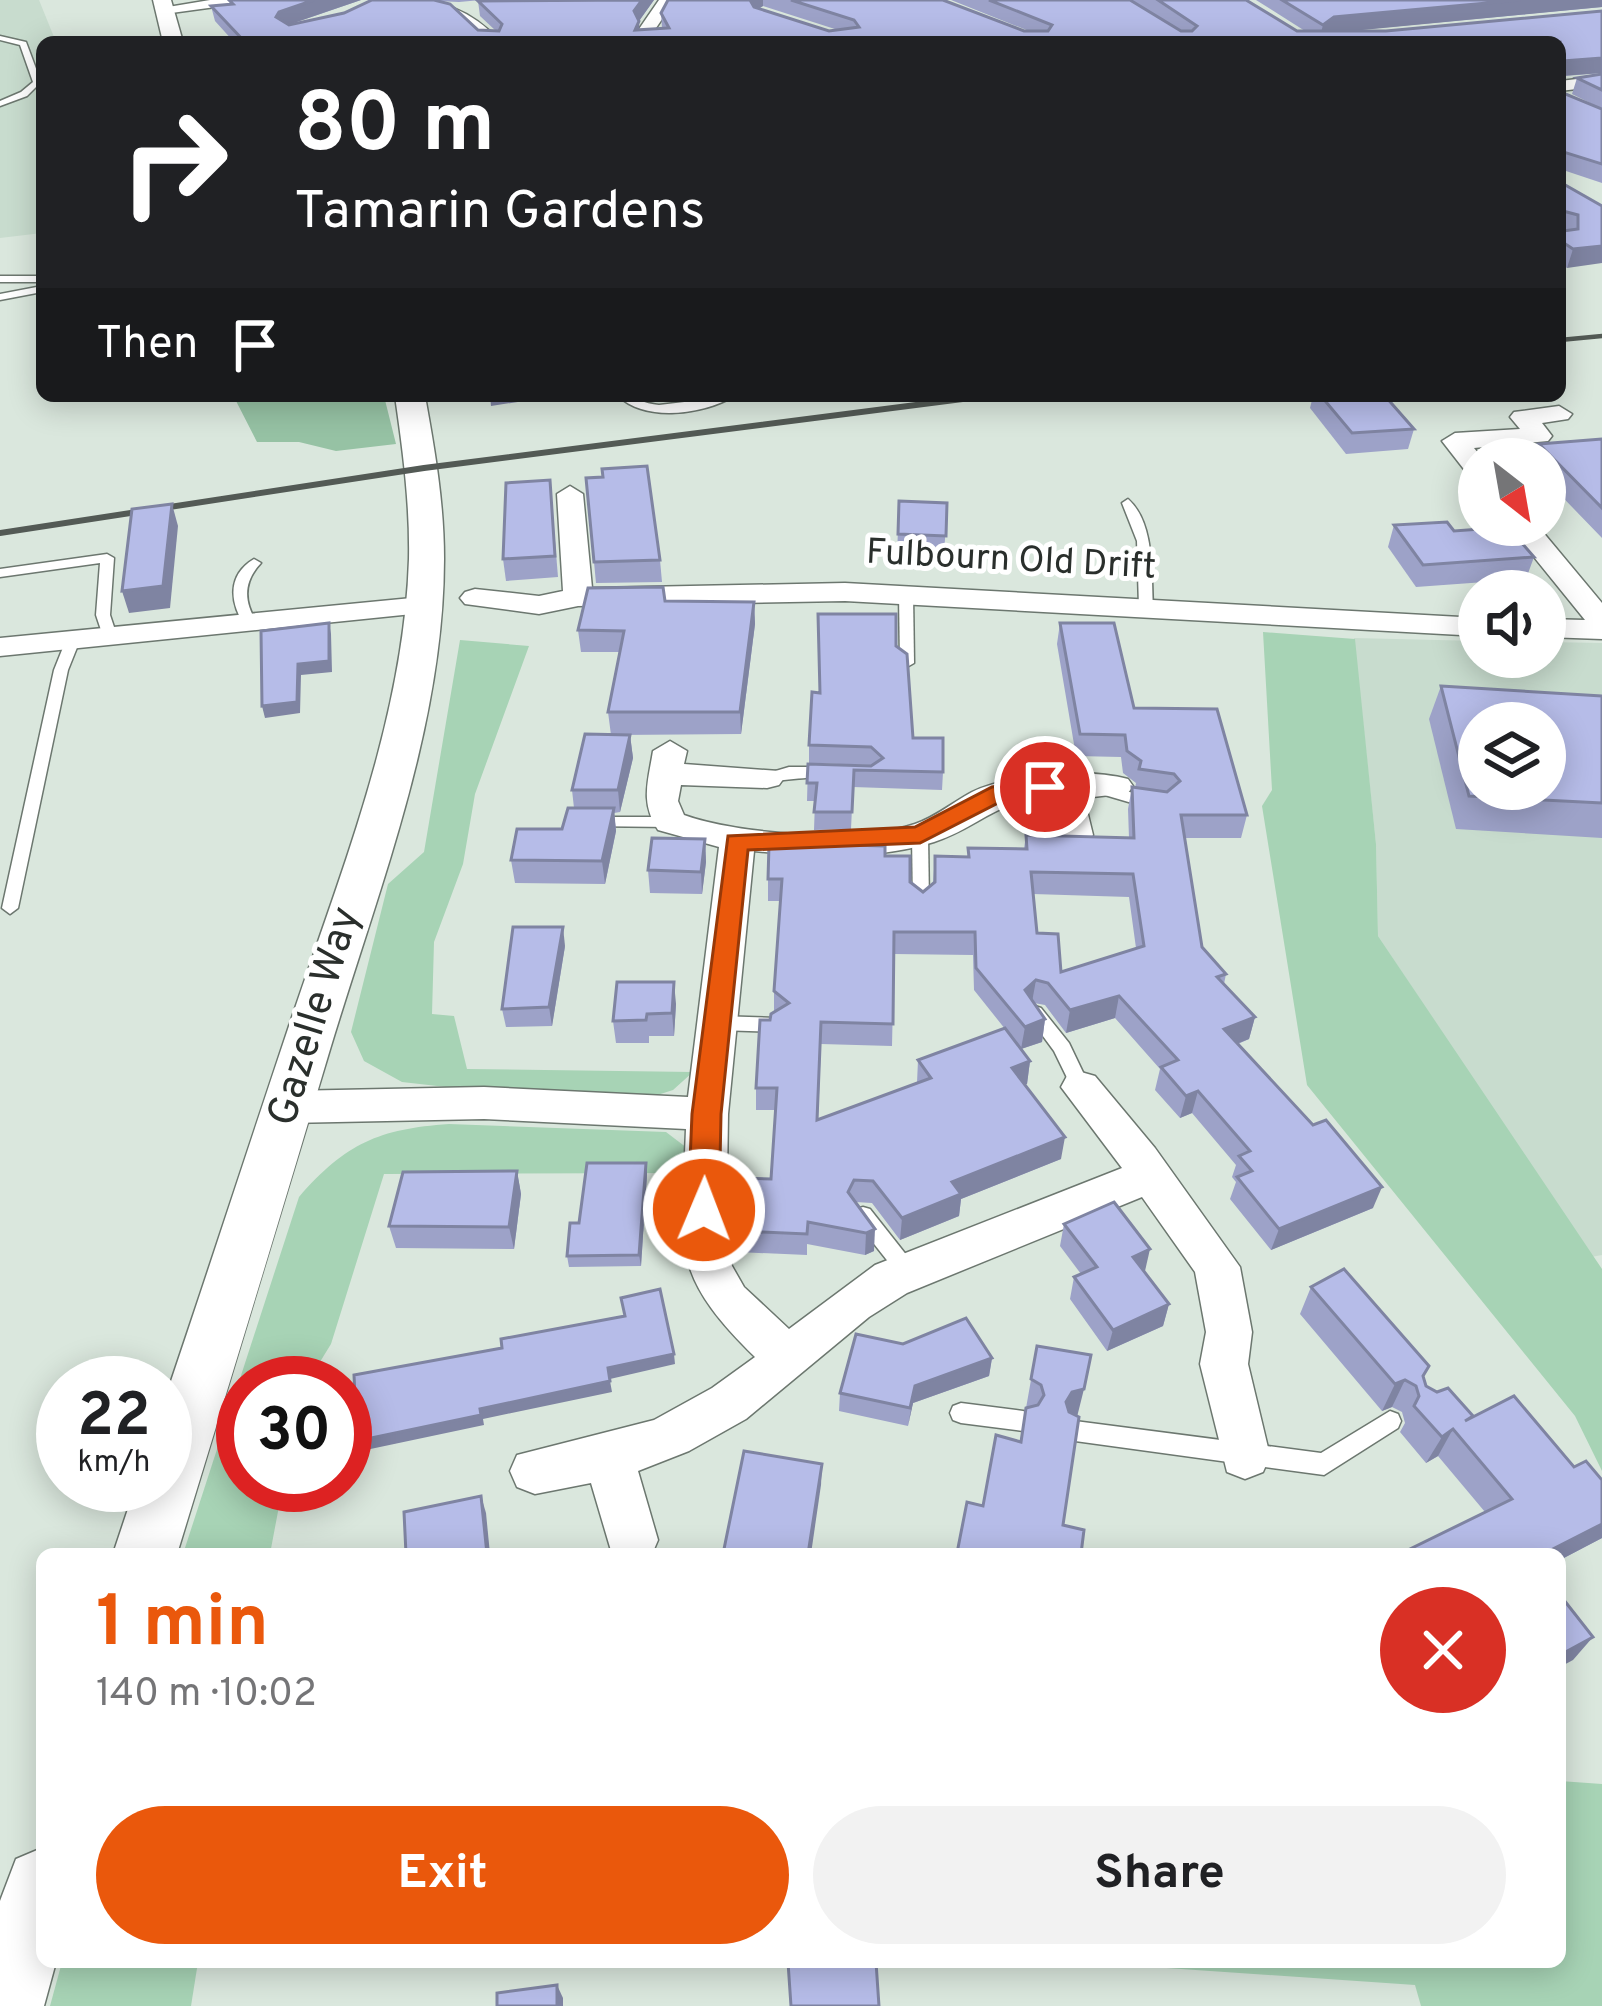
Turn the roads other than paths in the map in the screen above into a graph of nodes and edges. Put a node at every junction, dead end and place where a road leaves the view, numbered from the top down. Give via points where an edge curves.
1 (259, 0) edge
2 (406, 0) edge
3 (667, 0) edge
4 (163, 4) edge
5 (171, 36) edge
6 (487, 36) edge
7 (653, 36) edge
8 (0, 38) edge
9 (36, 79) edge
10 (1602, 81) edge
11 (36, 83) edge
12 (1566, 85) edge
13 (1566, 101) edge
14 (0, 104) edge
15 (1581, 110) edge
16 (0, 279) edge
17 (36, 279) edge
18 (36, 290) edge
19 (0, 297) edge
20 (411, 402) edge
21 (630, 402) edge
22 (691, 402) edge
23 (1559, 413) dead end
24 (1505, 438) edge
25 (570, 494) dead end
26 (1128, 503) dead end
27 (603, 532) edge
28 (573, 535) junction
29 (1539, 546) edge
30 (254, 563) dead end
31 (0, 573) edge
32 (906, 593) junction
33 (578, 597) junction
34 (475, 598) dead end
35 (422, 606) junction
36 (1146, 607) junction
37 (250, 624) junction
38 (1458, 626) edge
39 (1602, 626) edge
40 (1566, 627) edge
41 (110, 636) junction
42 (73, 640) junction
43 (0, 647) edge
44 (907, 663) edge
45 (853, 773) edge
46 (767, 778) joint
47 (1092, 788) junction
48 (1163, 806) edge
49 (575, 822) edge
50 (670, 822) junction
51 (920, 835) junction
52 (1075, 836) edge
53 (737, 842) junction
54 (921, 904) edge
55 (10, 908) dead end
56 (1035, 1013) edge
57 (718, 1023) junction
58 (776, 1025) edge
59 (1081, 1087) joint
60 (288, 1107) junction
61 (707, 1114) junction
62 (1151, 1175) junction
63 (861, 1212) edge
64 (908, 1273) junction
65 (788, 1358) junction
66 (961, 1413) dead end
67 (1023, 1421) edge
68 (1390, 1421) dead end
69 (1075, 1431) edge
70 (1246, 1456) junction
71 (610, 1460) junction
72 (535, 1471) dead end
73 (632, 1540) dead end
74 (148, 1548) edge
75 (36, 1905) edge
76 (5, 2006) edge

1 - 4 street
2 - 6 street via 467,10
3 - 7 street via 647,29
4 - 5 street
8 - 9 lane via 23,44
10 - 12 street
11 - 14 lane
13 - 15 street
16 - 17 lane
18 - 19 lane
20 - 35 street, Gazelle Way via 428,540
21 - 22 lane
23 - 24 street via 1522,417 1539,436
25 - 28 street
26 - 36 lane via 1143,542
27 - 28 street
28 - 33 street
29 - 39 street
30 - 37 lane via 239,596
31 - 41 lane via 106,558
32 - 33 street, Fulbourn Old Drift
32 - 36 street, Fulbourn Old Drift
32 - 44 lane
33 - 34 street, Fulbourn Old Drift via 534,617
35 - 37 street
35 - 60 street, Gazelle Way via 410,700
36 - 38 street, Fulbourn Old Drift
37 - 41 street
39 - 40 street
41 - 42 street
42 - 43 street
42 - 55 lane
45 - 46 lane
46 - 50 street via 668,762 661,801
47 - 48 lane
47 - 51 street via 1000,793
47 - 52 street
49 - 50 lane
50 - 53 street
51 - 53 street
51 - 54 lane
53 - 57 street
56 - 59 lane
57 - 58 lane
57 - 61 street
59 - 62 street
60 - 61 street via 484,1103
60 - 74 street, Gazelle Way
61 - 65 street via 710,1269 728,1301
62 - 64 street
62 - 70 street via 1217,1267 1229,1332 1224,1364
63 - 64 lane
64 - 65 street via 854,1303
65 - 71 street via 706,1421
66 - 67 lane
68 - 70 lane via 1324,1464
69 - 70 lane
71 - 72 street
71 - 73 street
75 - 76 street

